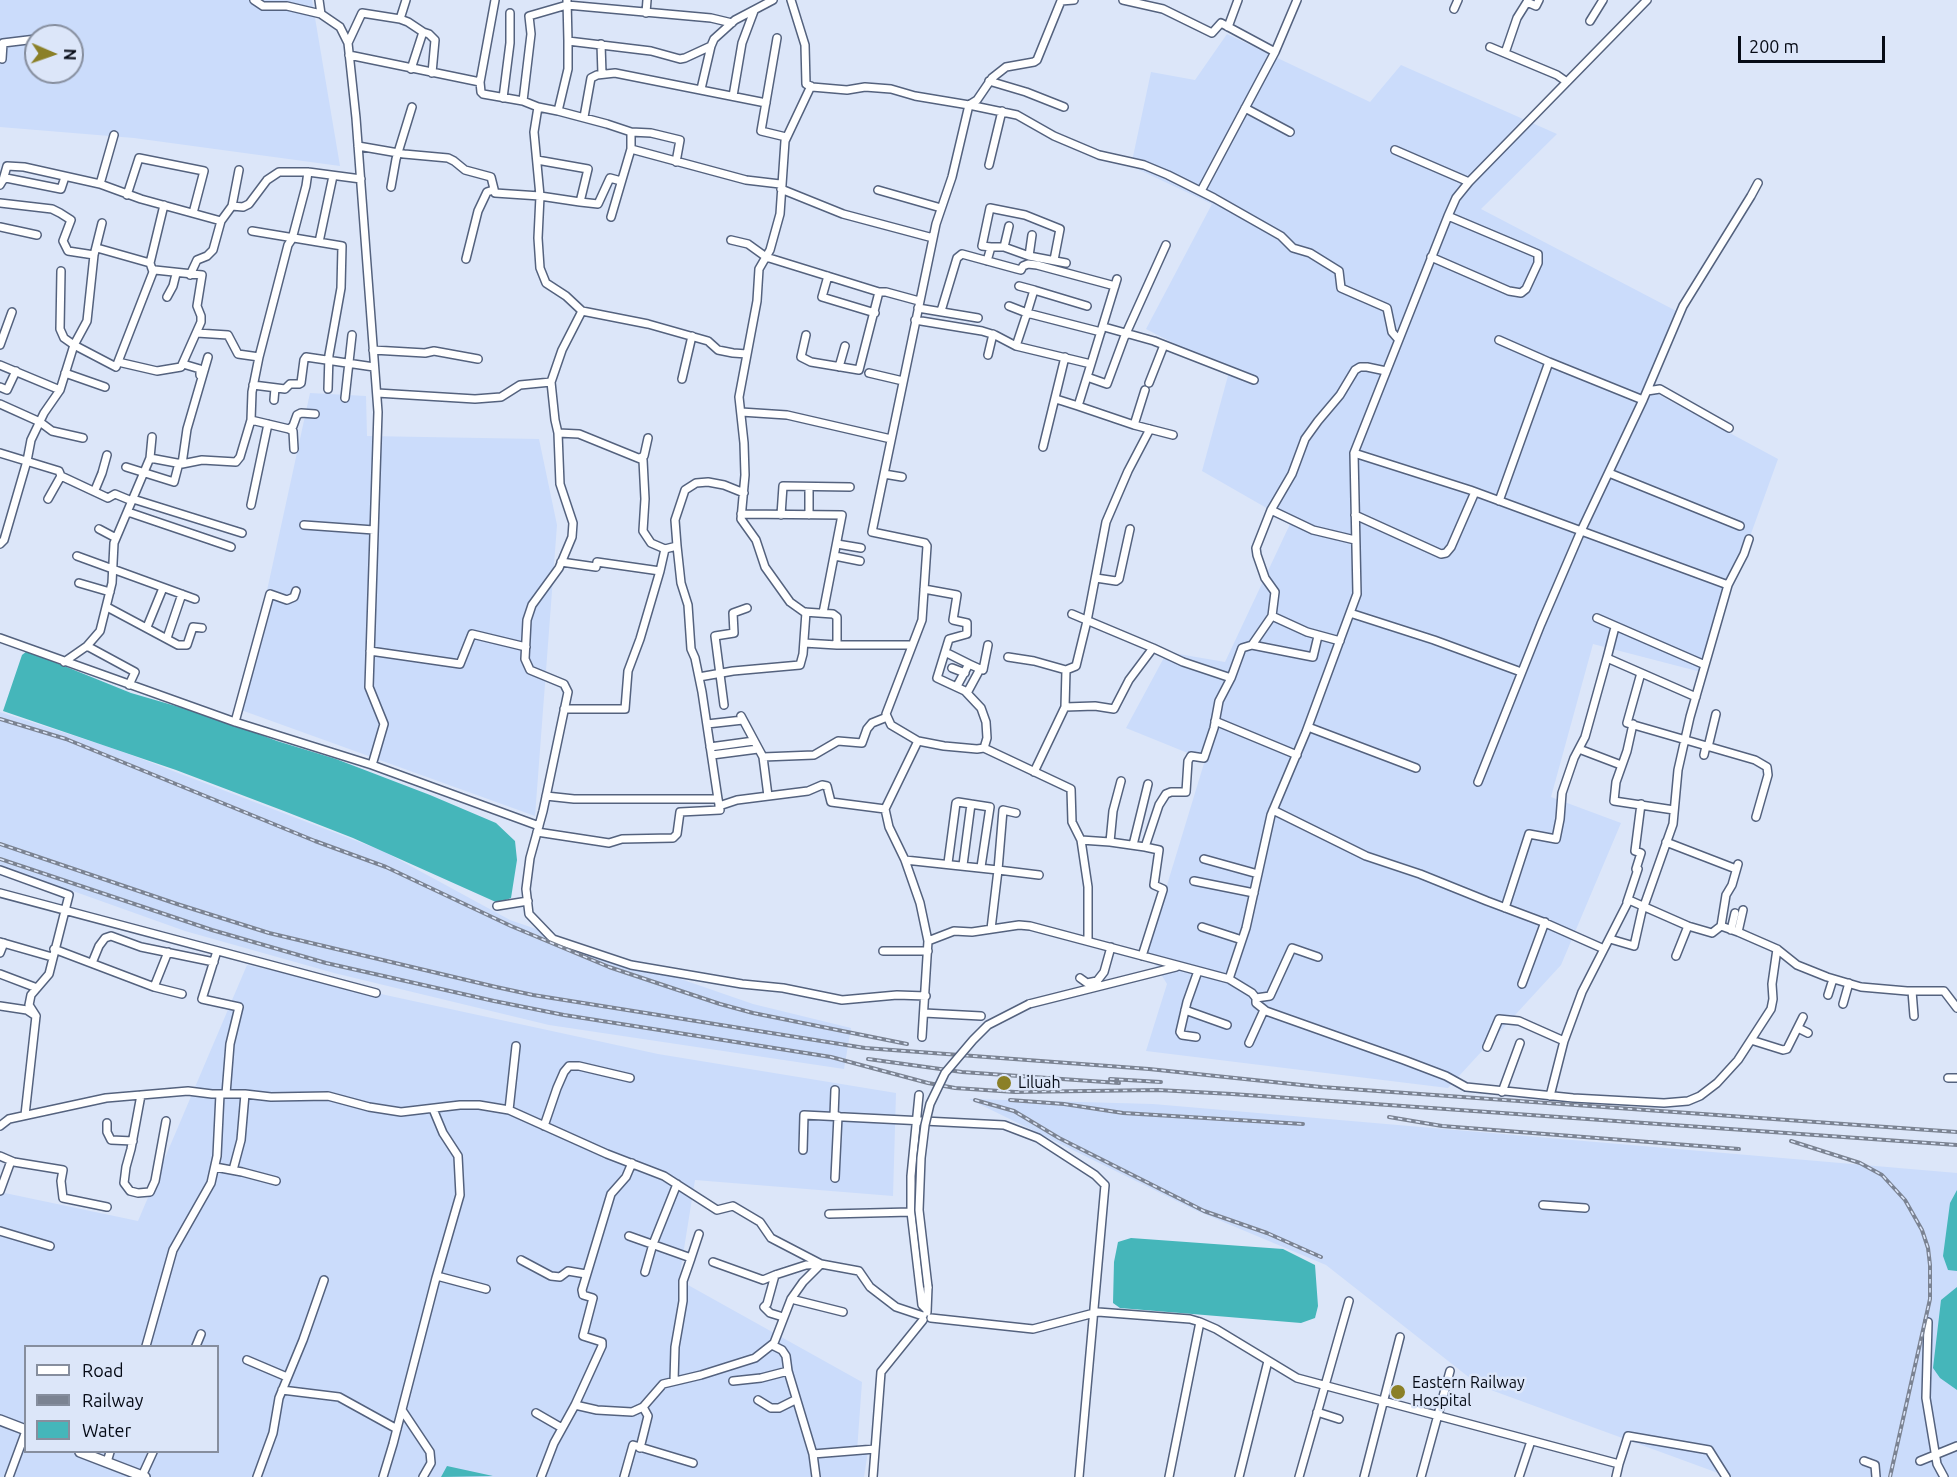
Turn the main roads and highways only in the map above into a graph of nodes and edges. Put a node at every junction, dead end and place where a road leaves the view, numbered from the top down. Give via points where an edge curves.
1 (0, 1420) edge
2 (24, 1429) edge
3 (83, 1453) edge
4 (143, 1476) edge

1 - 2 main road
3 - 4 main road

